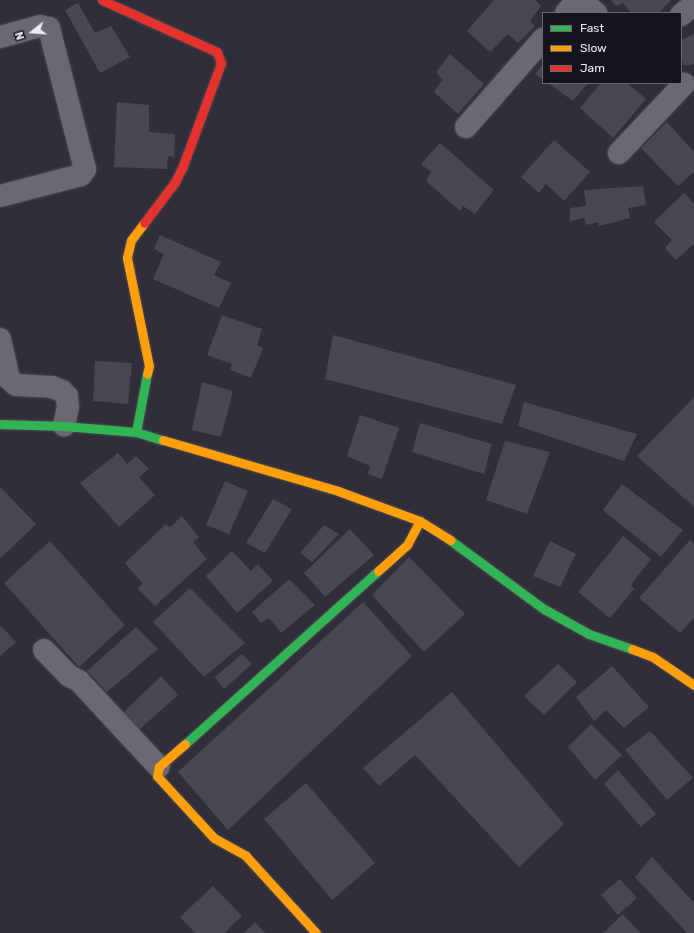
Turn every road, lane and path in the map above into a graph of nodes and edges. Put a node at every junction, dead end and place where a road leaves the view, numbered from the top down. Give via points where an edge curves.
1 (102, 0) edge
2 (578, 0) edge
3 (694, 4) edge
4 (567, 12) edge
5 (595, 12) edge
6 (682, 15) edge
7 (0, 36) edge
8 (542, 40) edge
9 (686, 86) edge
10 (466, 127) dead end
11 (619, 153) dead end
12 (0, 196) edge
13 (0, 339) edge
14 (0, 424) edge
15 (64, 426) junction
16 (136, 432) junction
17 (420, 521) junction
18 (44, 650) dead end
19 (694, 685) edge
20 (159, 767) junction
21 (316, 933) edge

1 - 16 street via 217,52 221,63 175,182 131,240 127,258 149,366
2 - 4 street
2 - 5 street
3 - 6 street
7 - 12 street via 40,26 49,28 86,168 81,176
8 - 10 street
9 - 11 street
13 - 15 street via 9,379 16,385 52,387 67,396 68,407
14 - 15 street
15 - 16 street
16 - 17 street via 338,491
17 - 19 street via 464,549 544,610 589,634 653,656
17 - 20 street via 407,545
18 - 20 street via 68,675 80,681
20 - 21 street via 157,776 214,838 246,856

